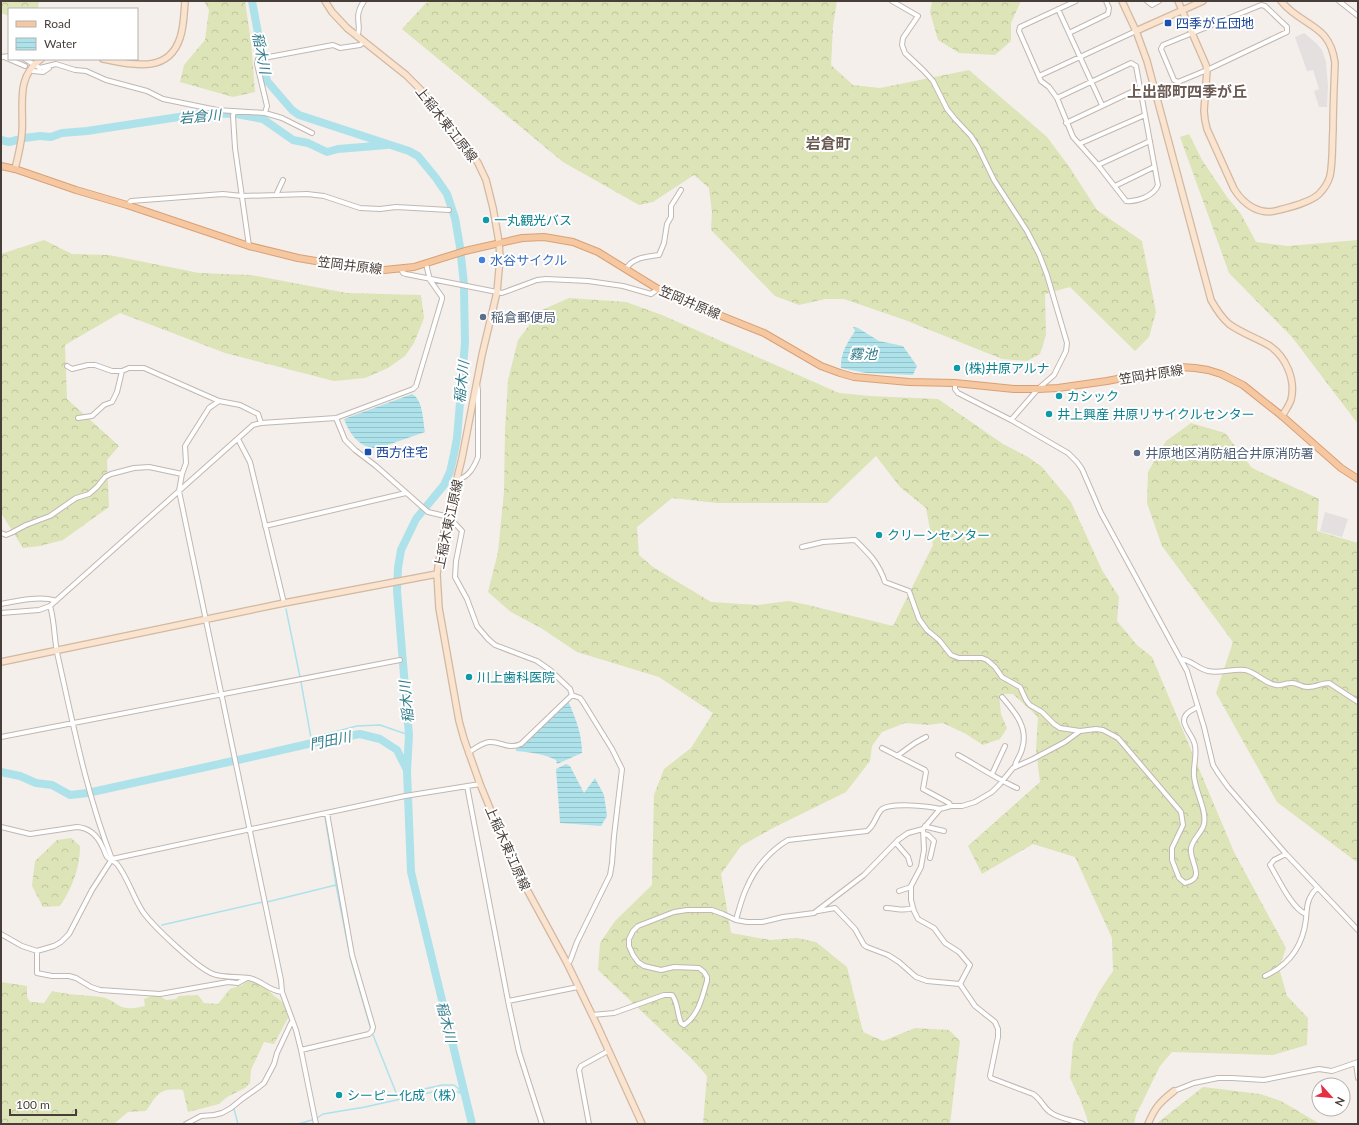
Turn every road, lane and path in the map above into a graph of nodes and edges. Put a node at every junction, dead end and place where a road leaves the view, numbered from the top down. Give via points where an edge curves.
1 (185, 1) edge
2 (325, 1) edge
3 (364, 1) edge
4 (892, 1) edge
5 (1076, 1) edge
6 (1106, 1) edge
7 (1122, 1) edge
8 (1147, 1) edge
9 (1159, 1) edge
10 (1178, 1) edge
11 (1203, 1) edge
12 (1281, 1) edge
13 (1339, 1) edge
14 (1058, 9) junction
15 (1182, 11) junction
16 (1358, 16) edge
17 (1136, 31) junction
18 (1069, 33) junction
19 (1192, 33) junction
20 (357, 37) junction
21 (364, 42) junction
22 (1080, 57) junction
23 (10, 60) edge
24 (27, 60) edge
25 (40, 60) edge
26 (109, 60) edge
27 (34, 64) junction
28 (25, 66) dead end
29 (63, 67) junction
30 (1208, 70) junction
31 (33, 71) dead end
32 (1039, 76) junction
33 (1092, 82) junction
34 (1140, 88) junction
35 (1057, 98) junction
36 (1102, 105) junction
37 (234, 113) junction
38 (265, 113) junction
39 (1145, 115) junction
40 (1066, 122) junction
41 (312, 133) dead end
42 (1150, 141) junction
43 (1079, 144) junction
44 (1098, 165) junction
45 (1, 166) edge
46 (1154, 167) junction
47 (15, 169) junction
48 (283, 180) dead end
49 (1115, 186) junction
50 (681, 190) dead end
51 (276, 195) junction
52 (242, 196) junction
53 (127, 205) junction
54 (449, 210) dead end
55 (499, 242) junction
56 (249, 246) junction
57 (426, 264) junction
58 (401, 269) junction
59 (626, 269) junction
60 (430, 280) junction
61 (658, 289) junction
62 (497, 292) junction
63 (67, 366) dead end
64 (122, 371) junction
65 (476, 382) junction
66 (955, 383) junction
67 (1038, 389) junction
68 (219, 401) junction
69 (1282, 416) junction
70 (78, 418) dead end
71 (336, 418) junction
72 (1010, 420) junction
73 (261, 423) junction
74 (238, 439) junction
75 (182, 474) junction
76 (1358, 479) edge
77 (457, 480) junction
78 (179, 491) junction
79 (406, 493) junction
80 (448, 517) junction
81 (265, 526) junction
82 (1, 533) edge
83 (802, 547) dead end
84 (437, 574) junction
85 (56, 601) junction
86 (284, 603) junction
87 (1, 604) edge
88 (50, 606) junction
89 (1, 614) edge
90 (207, 619) junction
91 (56, 650) junction
92 (1180, 659) junction
93 (400, 660) dead end
94 (1, 662) edge
95 (222, 695) junction
96 (572, 695) junction
97 (1002, 697) dead end
98 (1358, 702) edge
99 (1198, 707) junction
100 (73, 724) junction
101 (1080, 731) junction
102 (926, 737) dead end
103 (1, 738) edge
104 (1005, 746) dead end
105 (882, 748) dead end
106 (468, 753) junction
107 (958, 755) dead end
108 (897, 756) junction
109 (1016, 766) junction
110 (992, 774) junction
111 (1002, 781) junction
112 (480, 784) junction
113 (467, 786) junction
114 (1017, 788) dead end
115 (952, 806) junction
116 (940, 810) junction
117 (327, 813) junction
118 (1, 827) edge
119 (924, 827) junction
120 (250, 829) junction
121 (944, 831) dead end
122 (924, 834) junction
123 (896, 843) junction
124 (1286, 854) junction
125 (930, 858) dead end
126 (112, 859) junction
127 (910, 864) dead end
128 (911, 887) junction
129 (1317, 888) junction
130 (899, 891) dead end
131 (886, 908) dead end
132 (913, 908) junction
133 (818, 911) junction
134 (1306, 914) junction
135 (736, 920) junction
136 (1358, 930) edge
137 (1, 934) edge
138 (37, 951) junction
139 (567, 963) junction
140 (1265, 976) dead end
141 (247, 978) junction
142 (960, 984) junction
143 (578, 987) junction
144 (282, 992) junction
145 (508, 1001) junction
146 (592, 1015) junction
147 (293, 1022) junction
148 (301, 1050) junction
149 (608, 1050) junction
150 (1357, 1063) edge
151 (1358, 1078) edge
152 (1174, 1091) joint
153 (186, 1124) edge
154 (316, 1124) edge
155 (542, 1124) edge
156 (589, 1124) edge
157 (642, 1124) edge
158 (1083, 1124) edge
159 (1148, 1124) edge

1 - 26 street via 181,37 169,56 148,65
2 - 20 street, 上稲木東江原線 via 338,19
3 - 20 street via 358,10
4 - 67 street via 918,16 903,38 905,53 933,81 947,108 971,136 994,180 1039,254 1067,343 1066,351 1054,374
5 - 14 street
6 - 18 street via 1108,14
7 - 17 street
8 - 9 street via 1152,4
10 - 15 street
11 - 15 street
12 - 30 street via 1319,30 1329,42 1334,54 1332,164 1328,181 1319,194 1291,207 1269,212 1245,204 1238,196 1205,120
13 - 16 street
14 - 18 street
14 - 32 street via 1020,27 1019,31
15 - 17 street
15 - 19 street
17 - 22 street
17 - 69 street via 1147,61 1211,300 1224,319 1272,347 1284,361 1291,377 1292,393
18 - 22 street
19 - 30 street
19 - 30 street via 1163,45 1160,49 1174,80 1178,82
19 - 30 street via 1261,5 1266,6 1287,27 1287,32
20 - 21 street, 上稲木東江原線
21 - 38 street via 360,45 340,48 333,45 258,59 267,106
21 - 55 street, 上稲木東江原線 via 406,74 468,148 486,180
22 - 32 street
22 - 33 street
23 - 28 street
24 - 27 street
25 - 27 street
27 - 29 street via 40,68 56,64
27 - 47 street via 24,79 21,146
29 - 31 street via 55,66 39,72
29 - 37 street via 86,71 163,99
32 - 35 street
33 - 34 street via 1131,63 1136,66
33 - 35 street
33 - 36 street
34 - 36 street
34 - 39 street
35 - 40 street
36 - 40 street
37 - 38 street
37 - 52 street via 235,148
38 - 41 street via 282,118
39 - 42 street
39 - 43 street
40 - 43 street
42 - 44 street
42 - 46 street
43 - 44 street
44 - 49 street
45 - 47 main road, 笠岡井原線
46 - 49 street
46 - 49 street via 1158,185 1156,191 1148,195 1134,201 1126,200
47 - 53 main road, 笠岡井原線
48 - 51 street
50 - 59 street via 671,206 671,217 659,255 641,257 629,264
51 - 52 street
51 - 54 street via 324,196 360,208
52 - 53 street via 223,194 171,197 131,201
52 - 56 street
53 - 56 main road, 笠岡井原線
55 - 57 main road, 笠岡井原線
55 - 59 main road, 笠岡井原線 via 530,237 572,242 598,252
55 - 62 street, 上稲木東江原線 via 500,270
56 - 58 main road, 笠岡井原線 via 298,258 363,269
57 - 58 main road, 笠岡井原線
57 - 60 street
58 - 60 street via 406,274
59 - 61 main road, 笠岡井原線
60 - 62 street
60 - 71 street via 442,299 416,386
61 - 62 street via 651,294 623,286 546,279 503,293
61 - 66 main road, 笠岡井原線 via 764,333 821,366 840,373 870,379
62 - 65 street, 上稲木東江原線
63 - 64 street via 72,369 95,365 112,371
64 - 68 street via 129,368 144,368
64 - 70 street via 112,402 104,405 92,416
65 - 77 street, 上稲木東江原線
65 - 77 street via 478,457 469,474
66 - 67 main road, 笠岡井原線
66 - 72 street via 958,393
67 - 69 main road, 笠岡井原線 via 1100,382 1180,367 1195,368 1221,374 1243,386
67 - 72 street
68 - 73 street via 240,405 258,414
68 - 75 street via 209,408 185,446 186,463
69 - 76 main road, 笠岡井原線 via 1329,458
71 - 73 street
71 - 79 street via 348,444
72 - 92 street via 1068,453 1082,469 1101,513
73 - 74 street via 254,425
74 - 78 street
74 - 81 street via 250,462
75 - 78 street
75 - 82 street via 149,467 111,474 89,494 76,498 50,516 6,535
77 - 80 street, 上稲木東江原線
78 - 85 street
78 - 90 street
79 - 80 street via 428,512
79 - 81 street
80 - 84 street, 上稲木東江原線
80 - 96 street via 462,531 456,561 456,577 477,626 495,645 537,661 550,670 570,689
81 - 86 street
83 - 101 street via 824,542 855,540 873,558 885,582 909,591 919,619 951,655 958,658 987,660 995,666 1002,677 1020,687 1030,705 1054,724 1060,728
84 - 86 street
84 - 106 street, 上稲木東江原線 via 439,608 459,721
85 - 87 street via 48,598
85 - 88 street
86 - 90 street
88 - 89 street via 39,610
88 - 91 street
90 - 91 street
90 - 95 street
91 - 94 street
91 - 100 street
92 - 98 street via 1210,672 1247,670 1275,685 1290,683 1310,687 1329,683
92 - 99 street via 1187,671
93 - 95 street
95 - 100 street
95 - 120 street
96 - 106 street via 521,744 509,746 488,742
96 - 139 street via 580,698 585,705 622,769 610,875
97 - 109 street via 1023,728 1023,748
99 - 101 street via 1185,716 1184,721 1196,747 1194,776 1204,824 1191,848 1196,877 1185,883 1179,878 1172,860 1172,848 1183,825 1181,812 1118,738 1103,730
99 - 124 street via 1213,765 1228,787
100 - 103 street
100 - 126 street
101 - 109 street via 1040,756
102 - 108 street
104 - 110 street
105 - 108 street
106 - 112 street, 上稲木東江原線
107 - 110 street
108 - 115 street via 925,770 923,790
109 - 111 street
110 - 111 street
111 - 114 street
111 - 115 street via 992,792 975,802
112 - 113 street
112 - 139 street, 上稲木東江原線 via 512,862
113 - 117 street via 414,794
113 - 145 street
115 - 116 street
116 - 119 street
116 - 135 street via 918,805 886,807 881,810 867,831 788,840 778,846 752,876
117 - 120 street
117 - 148 street via 352,955 373,1027 369,1034
118 - 126 street via 30,834 84,827 96,835 106,855
119 - 121 street
119 - 122 street
119 - 123 street via 908,833
120 - 126 street
120 - 144 street
122 - 125 street via 934,841
122 - 128 street via 921,867
123 - 127 street via 908,857
123 - 133 street via 864,876
124 - 129 street
124 - 134 street via 1270,865 1294,905
126 - 138 street via 69,934 54,946
126 - 141 street via 118,865 143,911 193,960 213,974
128 - 130 street
128 - 132 street
129 - 134 street via 1309,897
129 - 136 street
131 - 132 street via 900,911
132 - 142 street via 918,919 934,928 945,943 959,952 970,965
133 - 135 street via 762,922
133 - 142 street via 835,908 855,929 867,947 888,955 916,977
134 - 140 street via 1304,929 1295,952 1280,968
135 - 146 street via 712,910 674,912 638,926 629,939 633,956 644,966 661,970 693,967 699,968 707,976 697,1012 688,1023 681,1023 672,995 664,994 614,1013
137 - 138 street
138 - 141 street via 37,973 70,976 100,990 160,994 228,982 238,983
139 - 143 street, 上稲木東江原線
141 - 144 street
142 - 158 street via 975,1006 995,1022 998,1030 991,1078 1039,1097 1052,1114
143 - 145 street
143 - 146 street, 上稲木東江原線
144 - 147 street
145 - 155 street via 519,1052
146 - 149 street, 上稲木東江原線
147 - 148 street
147 - 153 street via 274,1064 259,1088 222,1113 201,1116
148 - 154 street
149 - 156 street via 581,1066 579,1070
149 - 157 street, 上稲木東江原線
150 - 151 street
150 - 152 street via 1332,1071 1319,1068 1264,1080 1218,1078 1194,1083
152 - 159 street via 1154,1109

